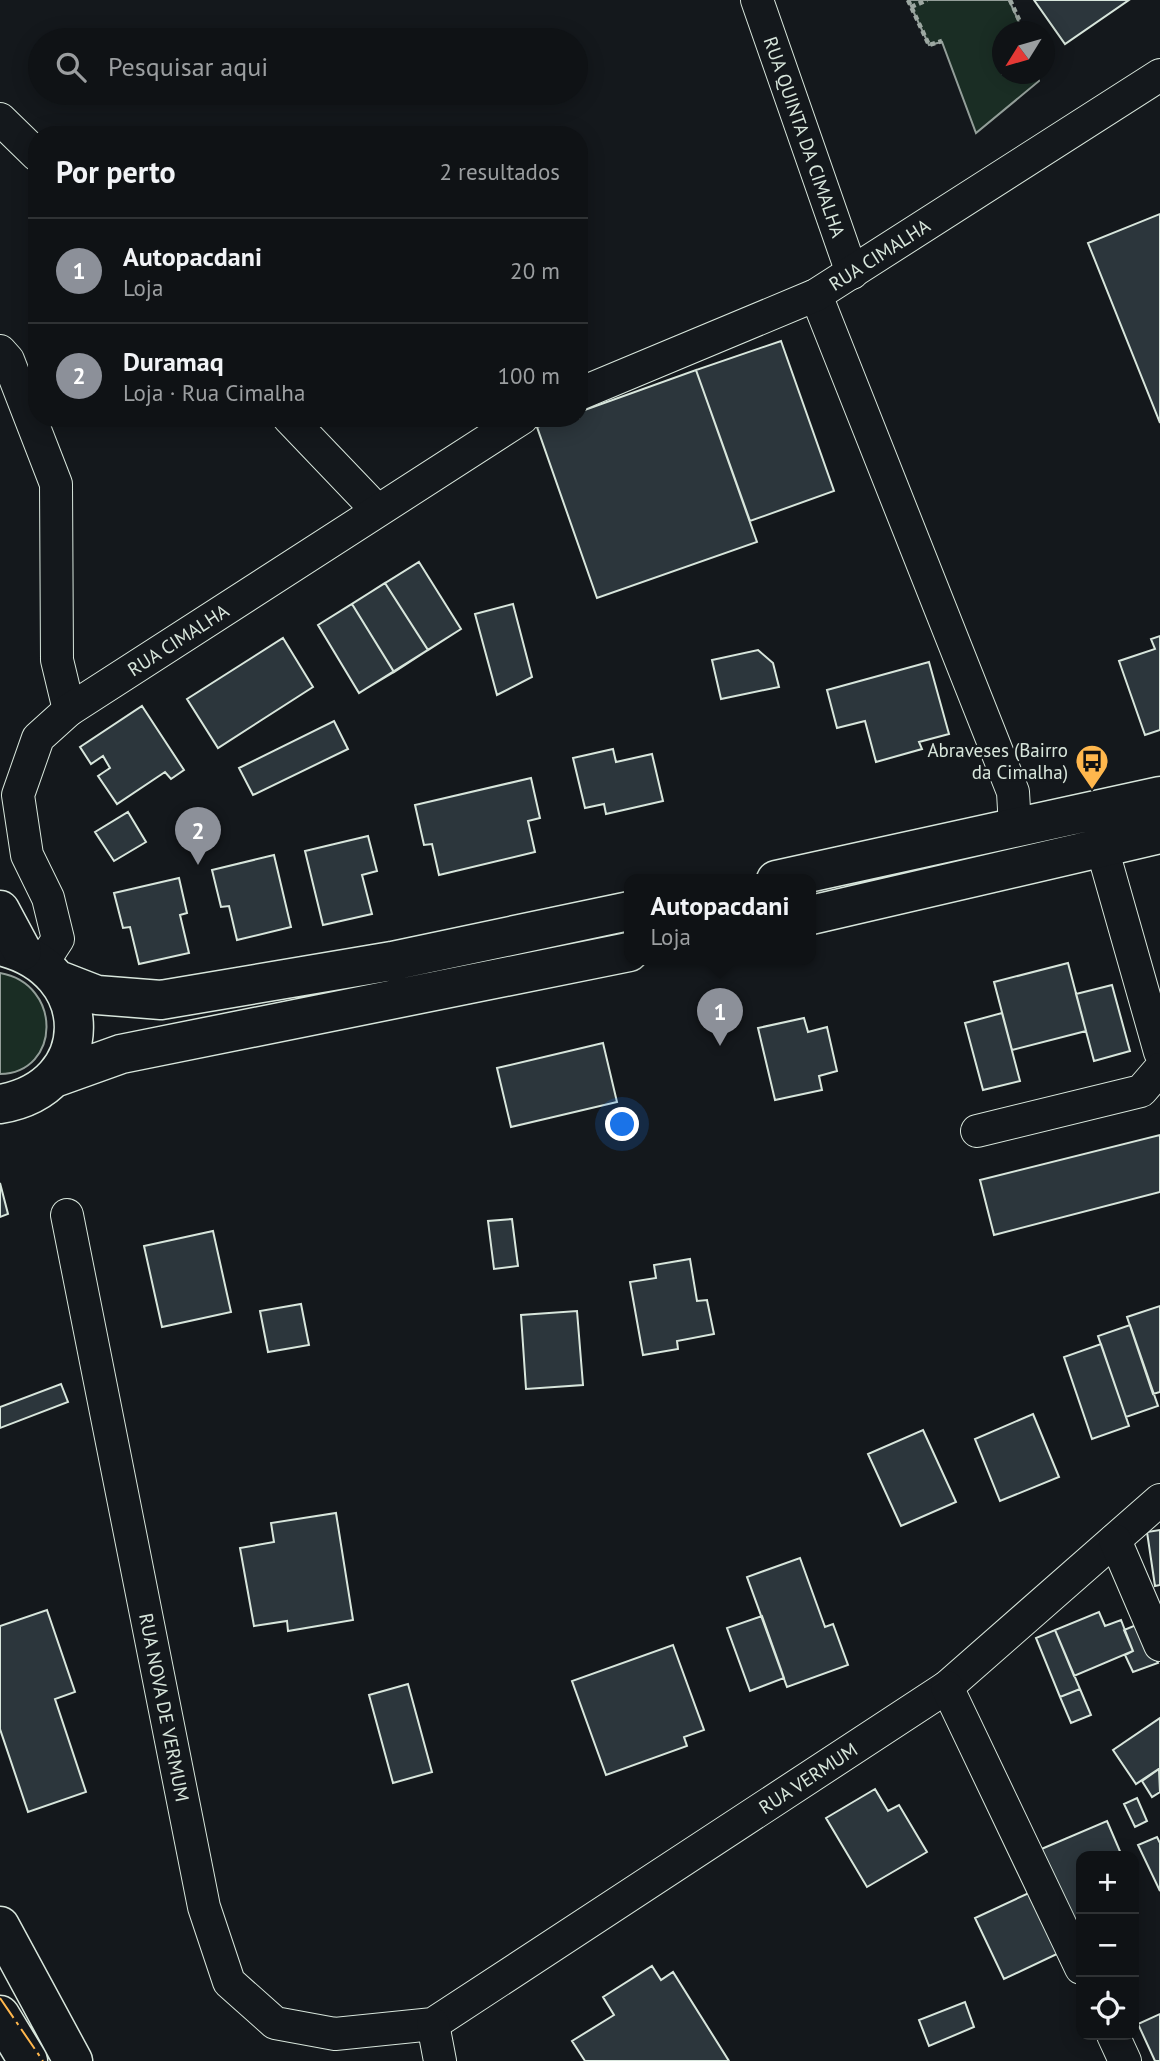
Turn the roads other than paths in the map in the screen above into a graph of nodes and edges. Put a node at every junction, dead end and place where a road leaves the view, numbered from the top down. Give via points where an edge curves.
1 (757, 0) edge
2 (1160, 75) edge
3 (0, 119) edge
4 (28, 146) edge
5 (852, 273) junction
6 (816, 295) junction
7 (0, 351) edge
8 (588, 390) edge
9 (28, 412) edge
10 (34, 427) edge
11 (298, 427) edge
12 (508, 427) edge
13 (377, 510) junction
14 (69, 710) junction
15 (1160, 796) edge
16 (1015, 827) junction
17 (1160, 834) edge
18 (1102, 848) junction
19 (803, 874) edge
20 (0, 910) edge
21 (624, 912) edge
22 (816, 914) edge
23 (624, 952) edge
24 (31, 960) edge
25 (1160, 1052) edge
26 (1160, 1069) edge
27 (54, 1078) junction
28 (0, 1104) edge
29 (977, 1131) dead end
30 (67, 1215) dead end
31 (1160, 1500) edge
32 (1115, 1540) junction
33 (1160, 1645) edge
34 (947, 1687) junction
35 (0, 1926) edge
36 (1076, 1958) edge
37 (0, 2015) edge
38 (433, 2024) junction
39 (1115, 2040) edge
40 (28, 2061) edge
41 (73, 2061) edge
42 (440, 2061) edge
43 (1125, 2061) edge

1 - 5 street, RUA QUINTA DA CIMALHA
2 - 5 street, RUA CIMALHA
3 - 4 street
5 - 6 street, RUA CIMALHA
6 - 8 street, RUA CIMALHA
6 - 16 street via 1013,792
7 - 9 street
10 - 14 street via 56,484 57,660
11 - 13 street
12 - 13 street, RUA CIMALHA
13 - 14 street, RUA CIMALHA
14 - 24 street, RUA CIMALHA via 38,738 18,795 27,855 48,898 58,939
15 - 16 main road
16 - 19 main road
17 - 18 main road
18 - 22 main road
18 - 25 street
20 - 24 main road
21 - 24 main road via 391,961 161,1000 97,995
23 - 27 main road via 121,1054
24 - 27 main road via 71,1005 74,1030 68,1056
26 - 29 street via 1141,1091
27 - 28 main road via 19,1101
30 - 38 street, RUA NOVA DE VERMUM via 204,1908 229,1982 275,2022 335,2034
31 - 32 street, RUA VERMUM
32 - 33 street
32 - 34 street, RUA VERMUM
34 - 36 street
34 - 38 street, RUA VERMUM
35 - 41 main road
37 - 40 main road
38 - 42 street
39 - 43 street

